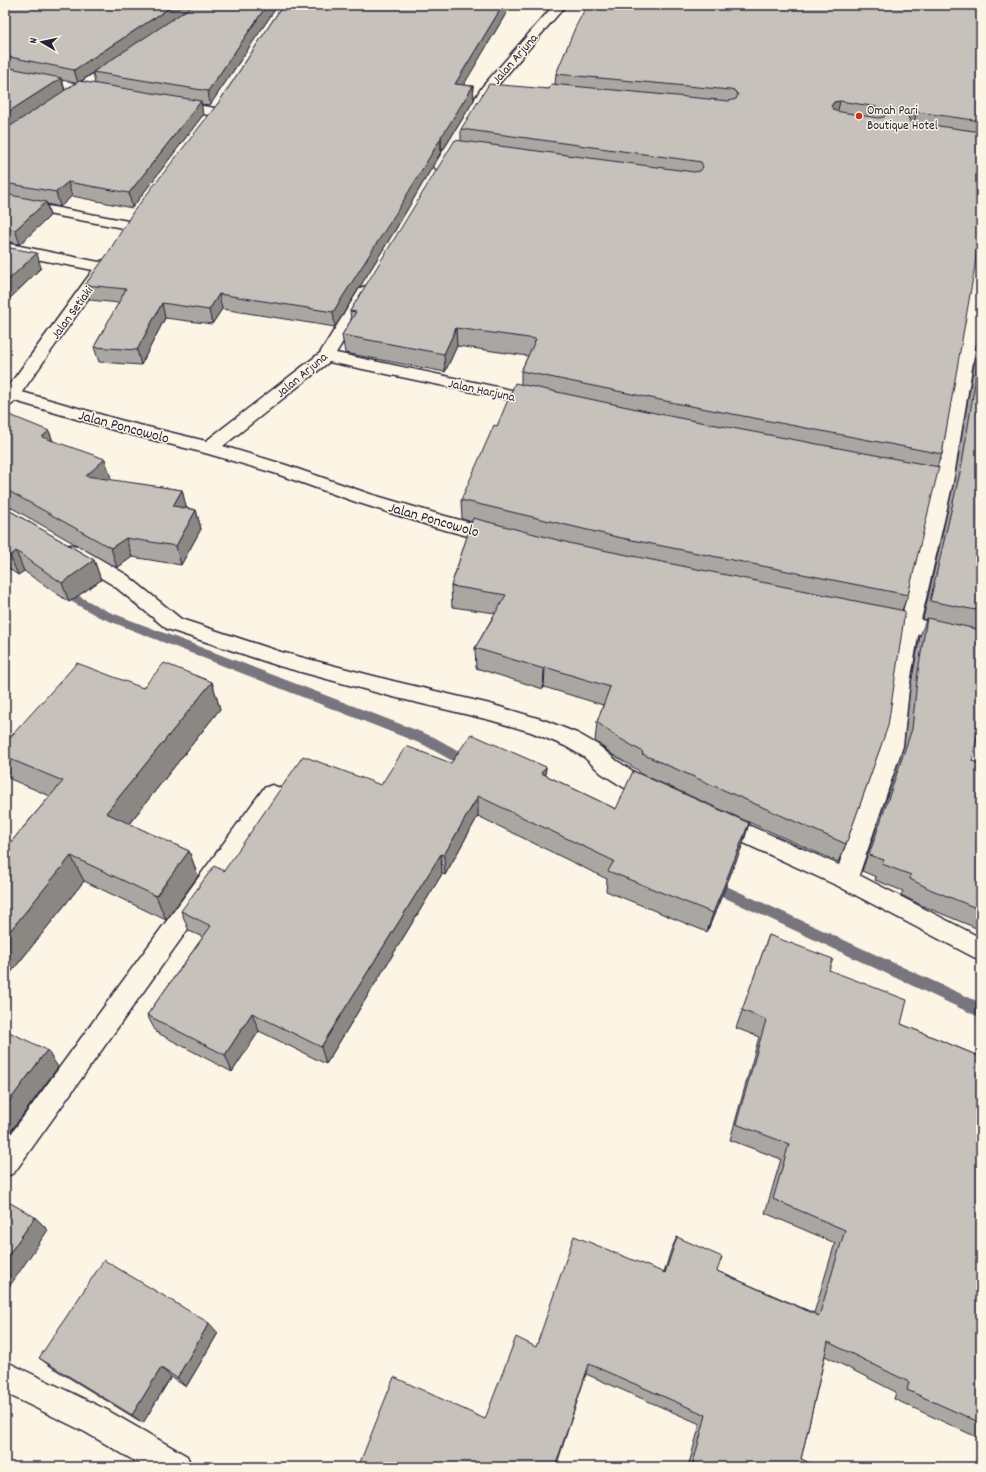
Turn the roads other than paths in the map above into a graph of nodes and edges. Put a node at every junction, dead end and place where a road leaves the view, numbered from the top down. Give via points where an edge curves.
1 (560, 5) edge
2 (130, 55) edge
3 (64, 86) dead end
4 (79, 89) junction
5 (487, 90) junction
6 (94, 91) edge
7 (502, 91) edge
8 (223, 99) edge
9 (162, 103) edge
10 (54, 105) edge
11 (215, 112) junction
12 (205, 124) edge
13 (449, 151) junction
14 (465, 154) edge
15 (435, 177) edge
16 (5, 202) edge
17 (137, 212) edge
18 (124, 231) joint
19 (5, 248) edge
20 (981, 249) edge
21 (372, 282) edge
22 (979, 286) edge
23 (974, 347) edge
24 (326, 356) junction
25 (8, 398) edge
26 (556, 405) edge
27 (209, 448) junction
28 (890, 471) edge
29 (944, 482) junction
30 (53, 541) edge
31 (515, 541) edge
32 (857, 614) edge
33 (910, 625) junction
34 (981, 641) edge
35 (272, 794) dead end
36 (674, 800) edge
37 (702, 814) edge
38 (846, 879) junction
39 (981, 950) edge
40 (5, 1164) edge
41 (5, 1377) edge
42 (176, 1467) edge

1 - 5 street, Jalan Arjuna
2 - 4 street
3 - 4 street
4 - 6 street
4 - 10 street
5 - 7 street
5 - 13 street, Jalan Arjuna
8 - 11 street
9 - 11 street
11 - 12 street
13 - 14 street
13 - 15 street, Jalan Arjuna
16 - 18 lane
17 - 18 street
19 - 25 street, Jalan Setiaki via 106,261
20 - 22 street
21 - 24 street, Jalan Arjuna
22 - 23 street
23 - 29 street
24 - 26 street, Jalan Harjuna
24 - 27 street, Jalan Arjuna
25 - 27 street, Jalan Poncowolo
27 - 31 street, Jalan Poncowolo via 441,522
28 - 29 street
29 - 33 street
30 - 36 lane via 120,580 174,624 279,659 537,726 572,740 631,781
32 - 33 street
33 - 34 street
33 - 38 lane via 892,746
35 - 40 lane
37 - 38 lane
38 - 39 lane
41 - 42 street via 96,1421

